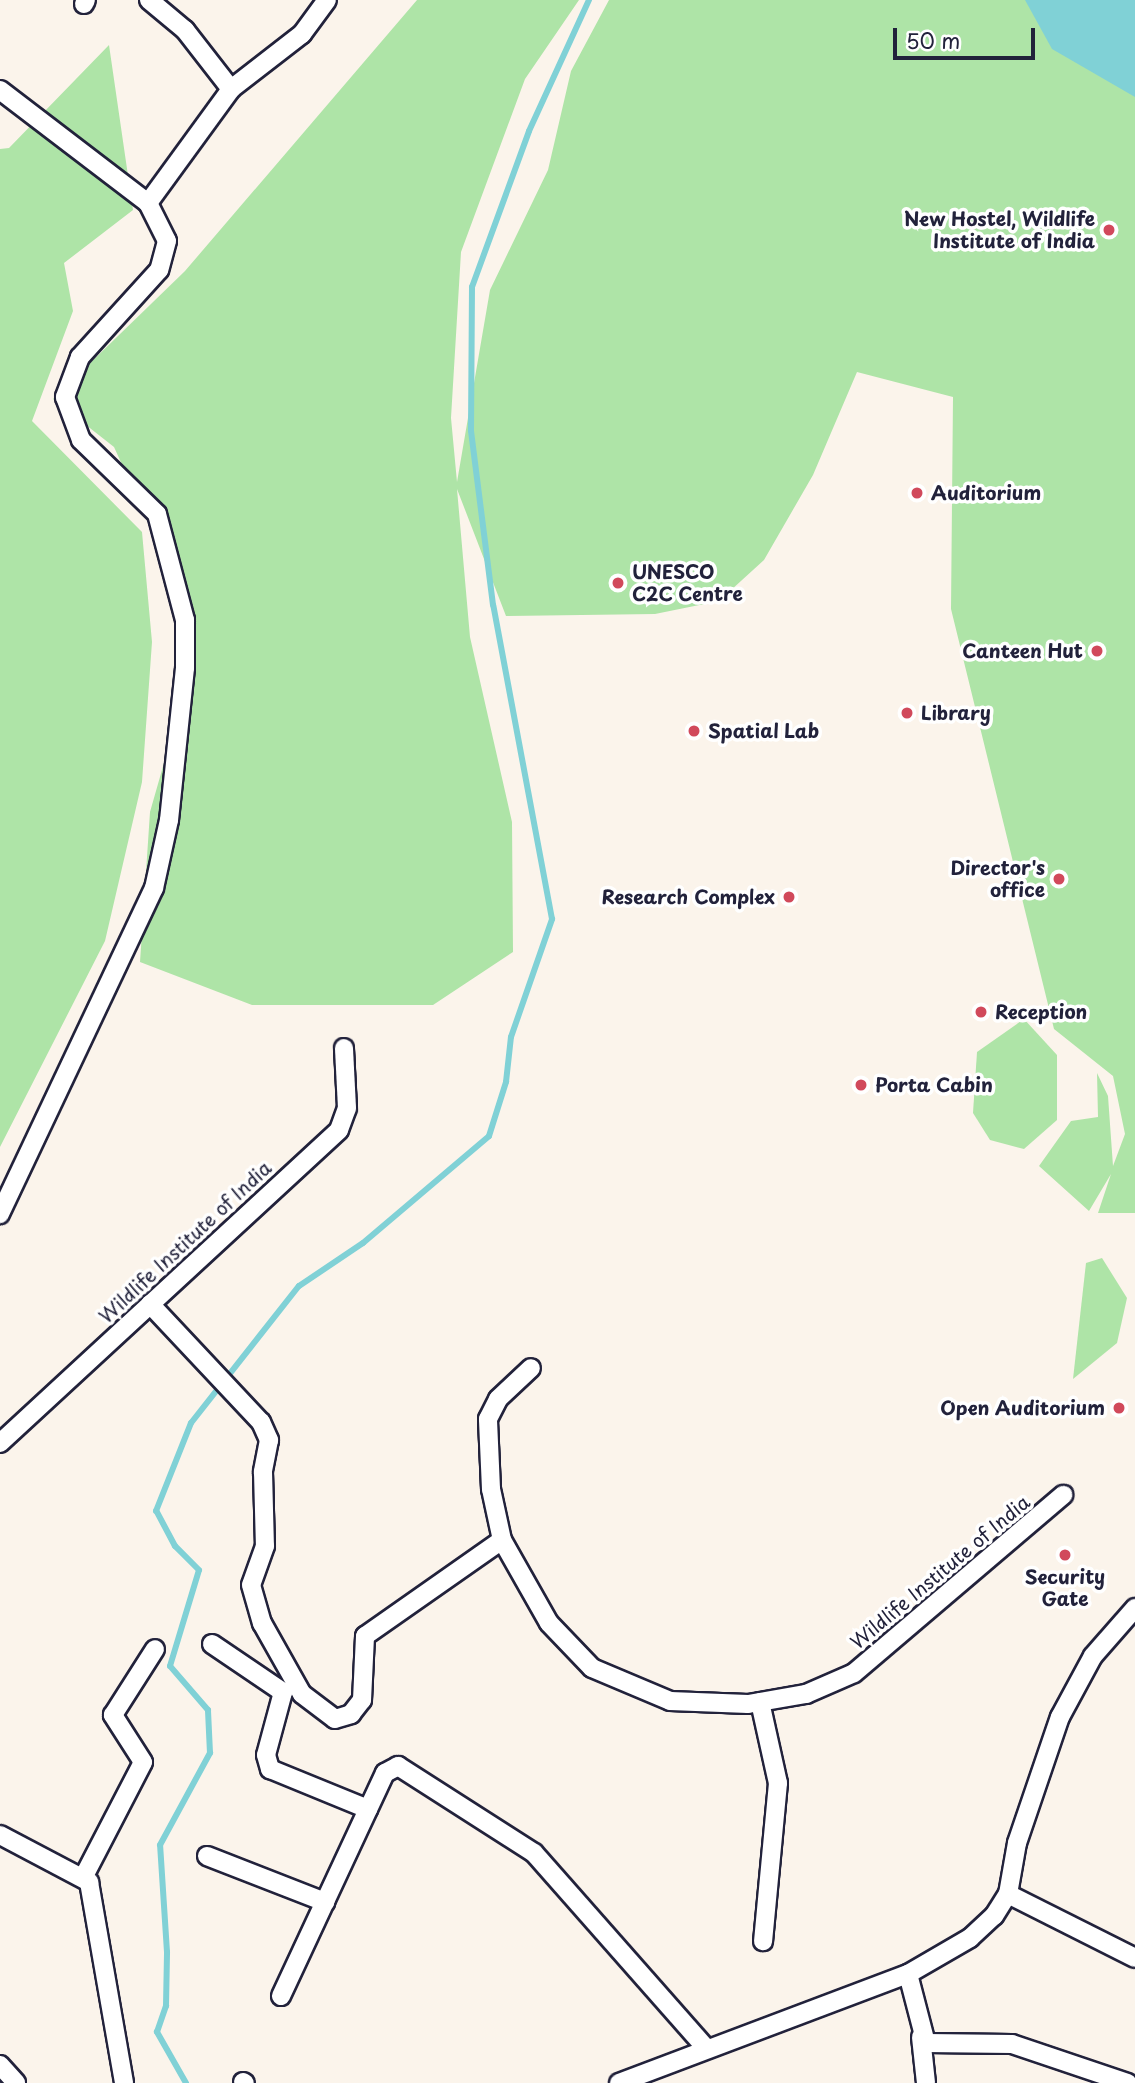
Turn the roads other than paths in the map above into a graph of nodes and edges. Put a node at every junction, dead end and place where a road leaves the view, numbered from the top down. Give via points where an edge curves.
1 (149, 0) edge
2 (327, 0) edge
3 (0, 89) edge
4 (231, 89) junction
5 (148, 203) junction
6 (344, 1048) dead end
7 (0, 1214) edge
8 (150, 1304) junction
9 (531, 1368) dead end
10 (0, 1443) edge
11 (1063, 1494) dead end
12 (502, 1540) junction
13 (1135, 1608) edge
14 (212, 1644) dead end
15 (155, 1649) dead end
16 (760, 1702) junction
17 (368, 1809) junction
18 (0, 1835) edge
19 (207, 1856) dead end
20 (84, 1876) junction
21 (1008, 1894) junction
22 (325, 1902) junction
23 (763, 1941) dead end
24 (1135, 1958) edge
25 (908, 1973) junction
26 (281, 1996) dead end
27 (921, 2037) junction
28 (705, 2047) junction
29 (0, 2065) edge
30 (16, 2083) edge
31 (124, 2083) edge
32 (619, 2083) edge
33 (926, 2083) edge
34 (1128, 2083) edge

1 - 4 street via 185,30
2 - 4 street via 302,34
3 - 5 street
4 - 5 street
5 - 7 street via 167,241 159,270 80,357 65,397 80,440 144,499 165,535 185,620 169,820 154,888
6 - 8 street, Wildlife Institute of India via 347,1108 339,1130
8 - 10 street, Wildlife Institute of India
8 - 12 street via 261,1422 269,1440 262,1472 266,1527 251,1585 262,1623 320,1713 335,1719 351,1714 367,1681 359,1658 365,1636
9 - 12 street, Wildlife Institute of India via 498,1399 488,1419 491,1489
11 - 16 street, Wildlife Institute of India via 853,1673 806,1694
12 - 16 street, Wildlife Institute of India via 549,1623 592,1668 670,1701
13 - 21 street via 1093,1656 1060,1717 1017,1843
14 - 17 street via 283,1692 266,1755 270,1769
15 - 20 street via 113,1715 143,1762
16 - 23 street via 778,1783
17 - 22 street
17 - 28 street via 385,1773 397,1766 503,1828 534,1853
18 - 20 street
19 - 22 street
20 - 31 street via 92,1888
21 - 24 street
21 - 25 street via 970,1938
22 - 26 street
25 - 27 street
25 - 28 street
27 - 33 street
27 - 34 street via 933,2045 1012,2044
28 - 32 street
29 - 30 street

